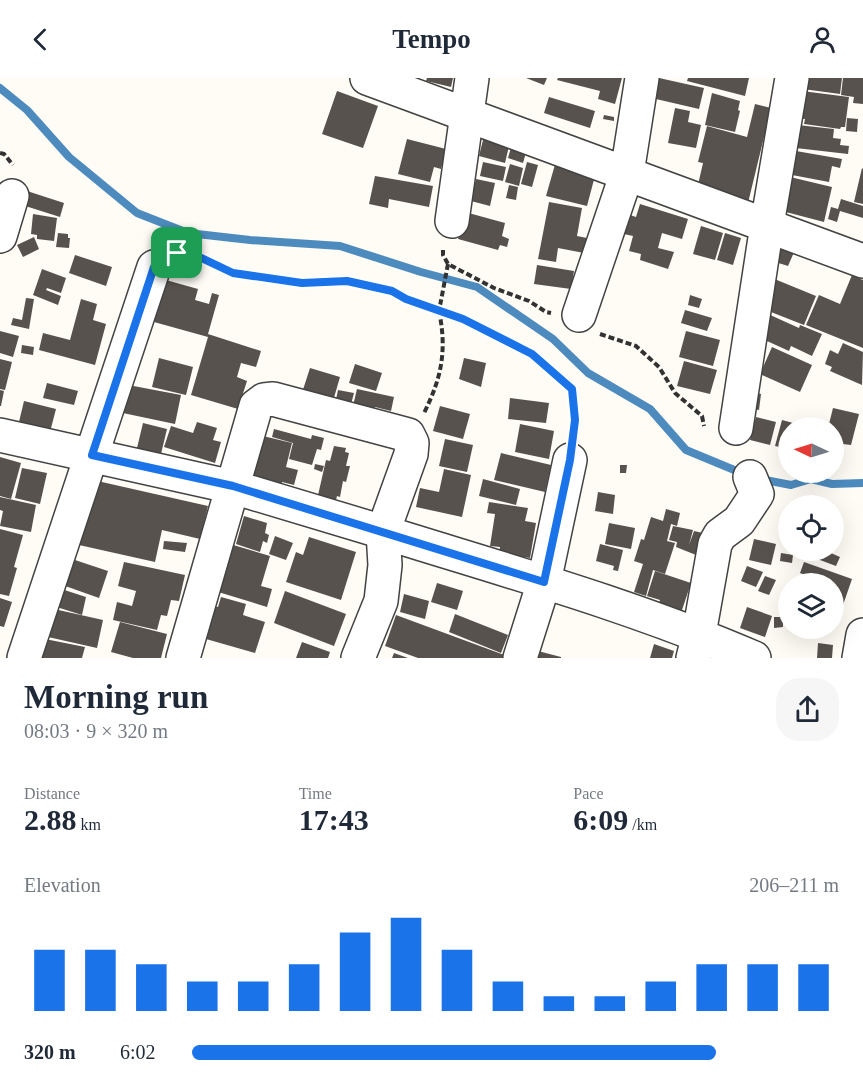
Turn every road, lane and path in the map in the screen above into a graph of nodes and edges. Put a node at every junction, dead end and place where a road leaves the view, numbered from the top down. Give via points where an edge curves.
1 (367, 78) edge
2 (472, 78) edge
3 (642, 78) edge
4 (792, 78) edge
5 (466, 115) junction
6 (627, 173) junction
7 (12, 196) dead end
8 (452, 221) dead end
9 (767, 225) junction
10 (0, 236) edge
11 (863, 261) edge
12 (448, 264) dead end
13 (154, 267) joint
14 (439, 311) junction
15 (579, 315) dead end
16 (736, 428) dead end
17 (0, 435) edge
18 (408, 435) junction
19 (92, 455) junction
20 (570, 460) joint
21 (750, 477) dead end
22 (233, 486) junction
23 (383, 532) junction
24 (544, 582) junction
25 (863, 636) edge
26 (696, 646) edge
27 (24, 658) edge
28 (183, 658) edge
29 (358, 658) edge
30 (520, 658) edge
31 (754, 658) edge
32 (859, 658) edge

1 - 5 street
2 - 5 street
3 - 6 street
4 - 9 street
5 - 6 street
5 - 8 street
6 - 9 street
6 - 15 street
7 - 10 street
9 - 11 street
9 - 16 street
12 - 14 path
13 - 14 path via 168,254 195,255 233,273 302,283 347,281 392,291
13 - 19 street
14 - 18 path via 444,337 438,381 425,412
14 - 20 path via 532,354 572,389 575,420
17 - 19 street
18 - 22 street via 273,399 264,400 256,406
18 - 23 street via 411,454
19 - 22 street
19 - 27 street
20 - 24 street
21 - 26 street via 757,494 739,521 720,535 715,544
22 - 23 street
22 - 28 street
23 - 24 street
23 - 29 street via 381,601
24 - 26 street
24 - 30 street
25 - 32 street
26 - 31 street

